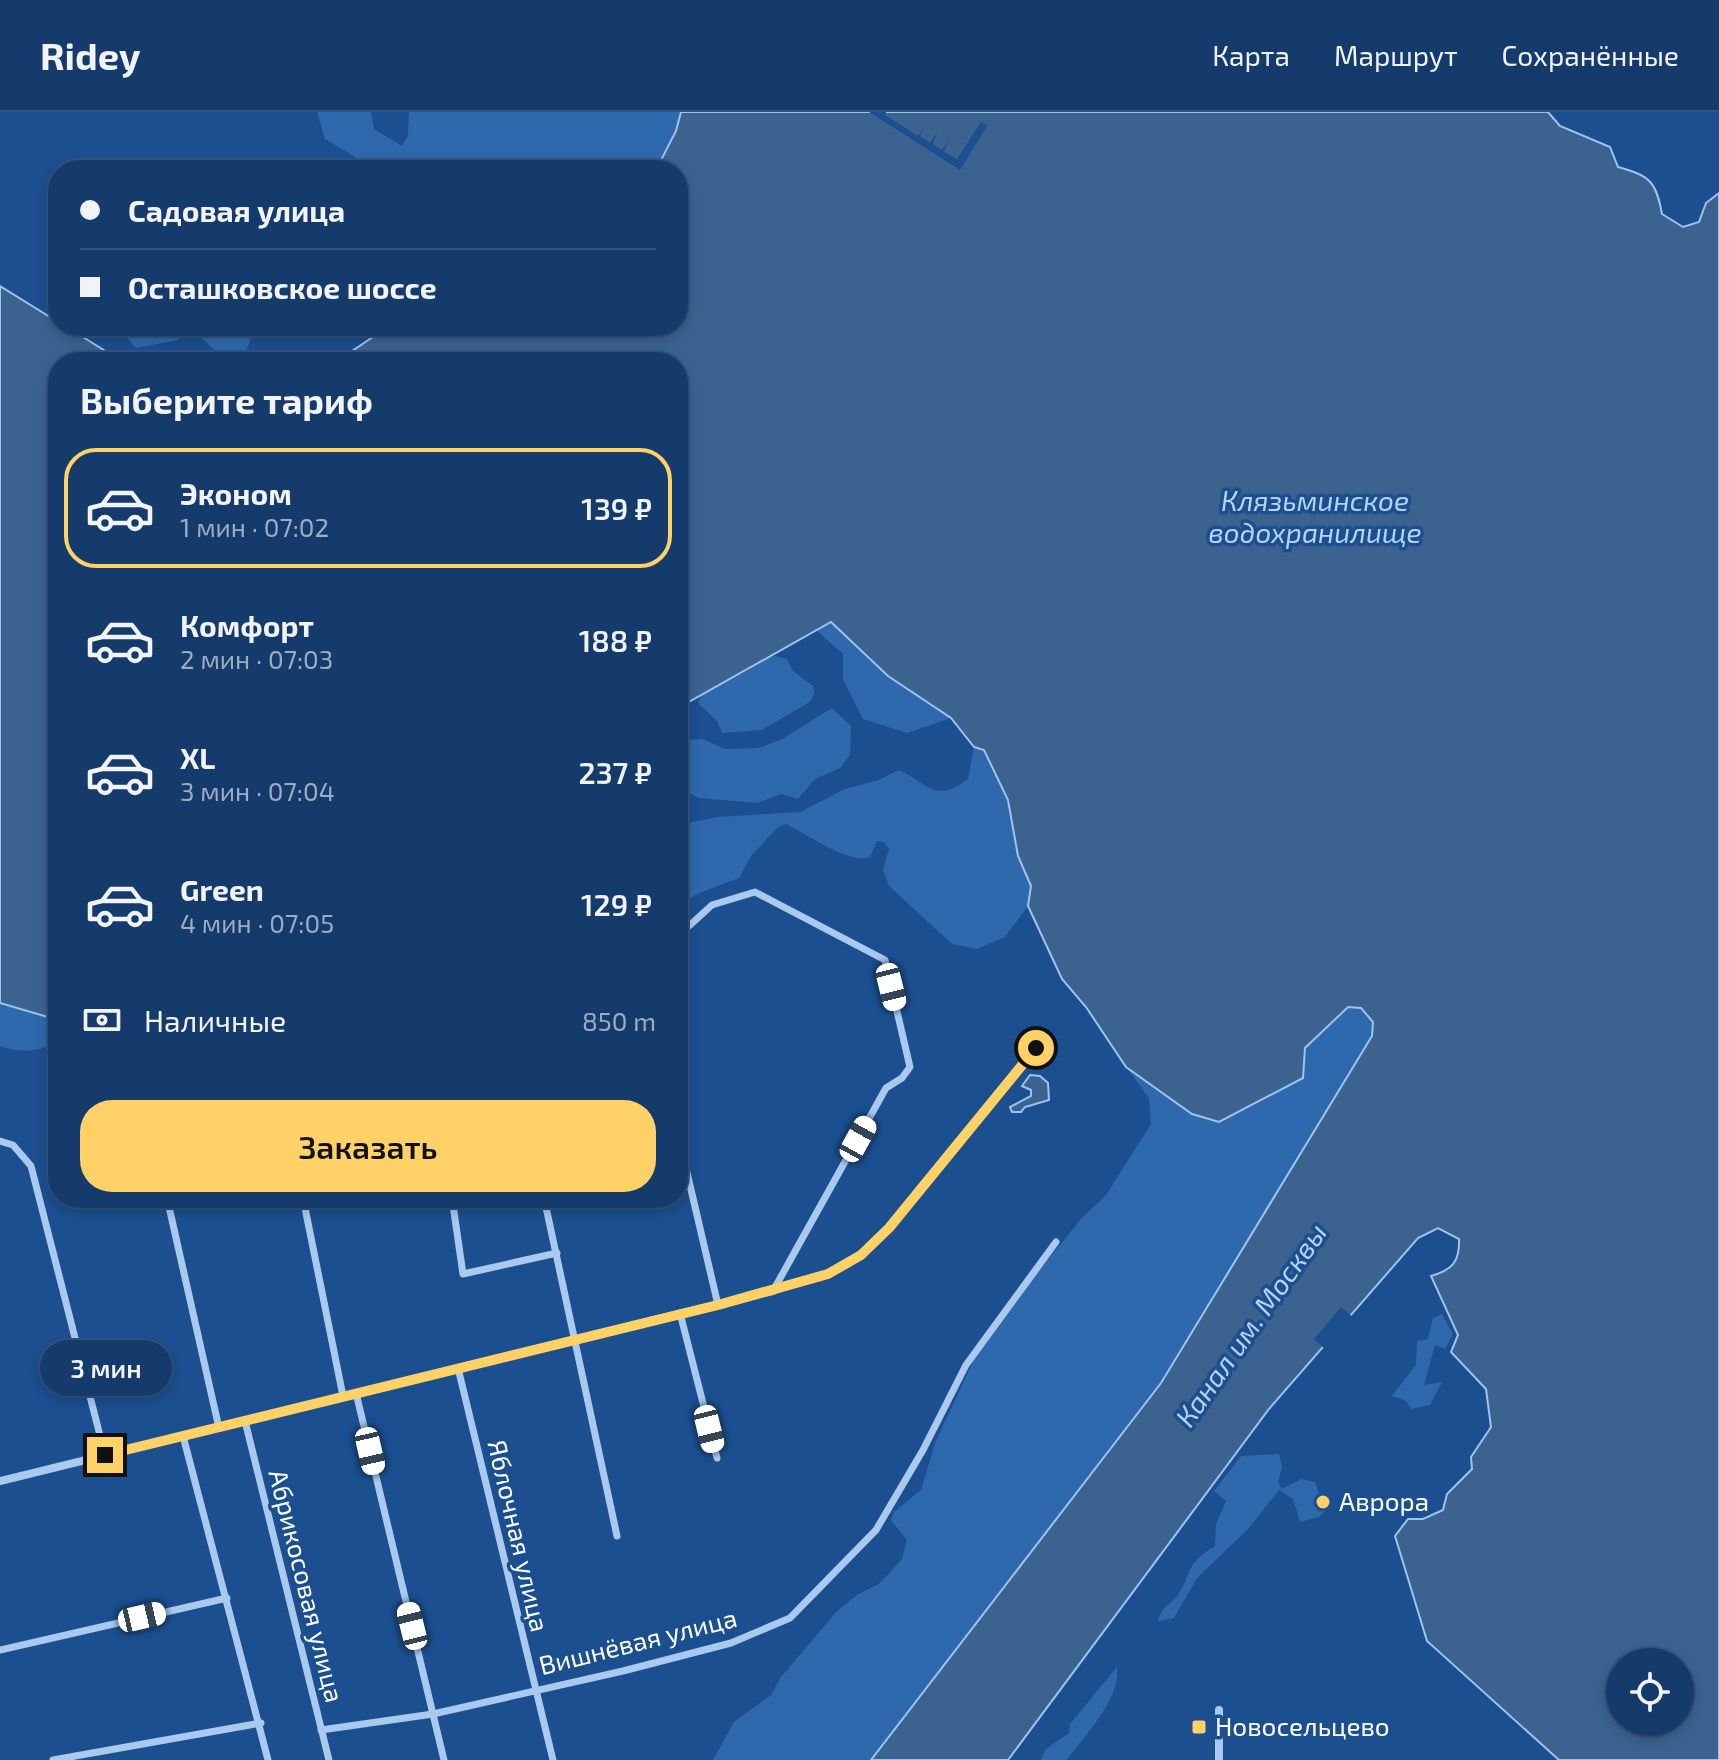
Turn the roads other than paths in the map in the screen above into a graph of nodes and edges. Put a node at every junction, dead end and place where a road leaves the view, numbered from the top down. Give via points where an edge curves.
1 (688, 927) edge
2 (1036, 1048) dead end
3 (0, 1141) edge
4 (688, 1177) edge
5 (169, 1208) edge
6 (305, 1208) edge
7 (453, 1208) edge
8 (546, 1208) edge
9 (1056, 1242) dead end
10 (557, 1253) junction
11 (773, 1291) junction
12 (718, 1305) junction
13 (680, 1313) junction
14 (575, 1339) junction
15 (458, 1368) junction
16 (356, 1393) junction
17 (343, 1396) junction
18 (245, 1421) junction
19 (219, 1428) junction
20 (183, 1436) junction
21 (105, 1455) junction
22 (717, 1458) dead end
23 (0, 1481) edge
24 (617, 1536) dead end
25 (227, 1598) junction
26 (0, 1650) edge
27 (534, 1690) junction
28 (1219, 1710) dead end
29 (433, 1714) junction
30 (261, 1723) junction
31 (321, 1730) junction
32 (53, 1760) edge
33 (268, 1760) edge
34 (329, 1760) edge
35 (444, 1760) edge
36 (553, 1760) edge
37 (1219, 1760) edge

1 - 11 street via 712,905 755,892 885,960 910,1067 886,1088
2 - 11 street via 861,1255 828,1274
3 - 21 street via 13,1145 31,1166
4 - 12 street
5 - 19 street
6 - 17 street
7 - 10 street via 463,1274
8 - 10 street
9 - 27 street, Вишнёвая улица via 966,1365 876,1530 790,1618 731,1643
10 - 14 street
11 - 12 street
12 - 13 street
13 - 14 street
13 - 22 street
14 - 15 street
14 - 24 street
15 - 16 street
15 - 27 street, Яблочная улица
16 - 17 street
16 - 29 street
17 - 18 street
18 - 19 street
18 - 31 street, Абрикосовая улица
19 - 20 street
20 - 21 street
20 - 25 street
21 - 23 street
25 - 26 street
25 - 30 street
27 - 29 street, Вишнёвая улица
27 - 36 street, Яблочная улица
28 - 37 street
29 - 31 street, Вишнёвая улица
29 - 35 street
30 - 32 street
30 - 33 street
31 - 34 street, Абрикосовая улица

